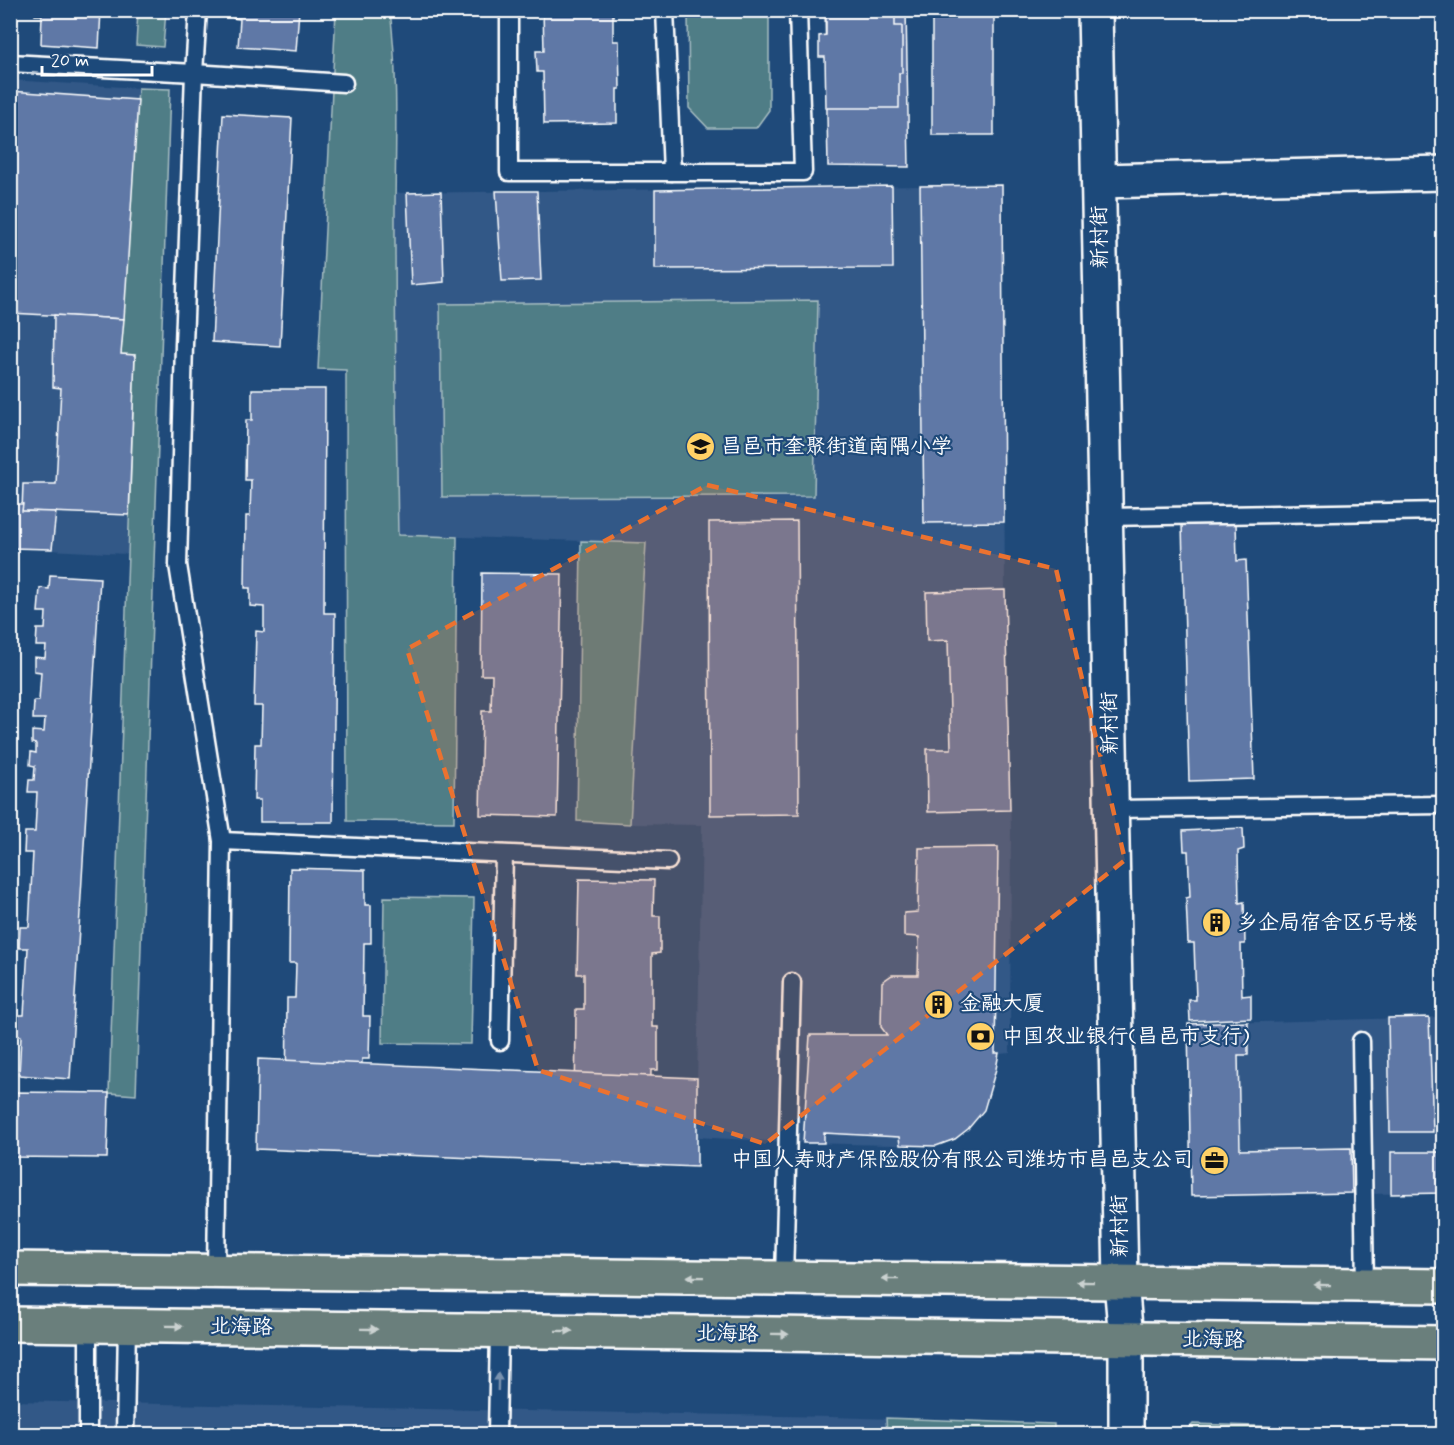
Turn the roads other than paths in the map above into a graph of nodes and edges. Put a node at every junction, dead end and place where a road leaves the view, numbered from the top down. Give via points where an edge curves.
1 (198, 10) edge
2 (508, 10) edge
3 (665, 10) edge
4 (798, 10) edge
5 (1095, 10) edge
6 (10, 63) edge
7 (194, 73) junction
8 (344, 83) dead end
9 (672, 172) junction
10 (1443, 172) edge
11 (1099, 181) junction
12 (1443, 511) edge
13 (1106, 518) junction
14 (1443, 805) edge
15 (1112, 809) junction
16 (222, 841) junction
17 (504, 854) junction
18 (668, 861) dead end
19 (792, 982) dead end
20 (500, 1041) dead end
21 (1361, 1041) dead end
22 (10, 1269) edge
23 (216, 1271) junction
24 (784, 1278) junction
25 (1120, 1282) junction
26 (1365, 1285) junction
27 (1443, 1286) edge
28 (10, 1324) edge
29 (88, 1325) junction
30 (127, 1325) junction
31 (499, 1330) junction
32 (1125, 1339) junction
33 (1443, 1343) edge
34 (88, 1434) edge
35 (125, 1434) edge
36 (497, 1434) edge
37 (1126, 1434) edge

1 - 7 lane
2 - 9 lane via 509,172
3 - 9 lane
4 - 9 lane via 803,172
5 - 11 street, 新村街
6 - 7 lane
7 - 8 lane
7 - 16 lane via 178,565
10 - 11 street
11 - 13 street, 新村街
12 - 13 lane
13 - 15 street, 新村街
14 - 15 lane
15 - 25 street, 新村街
16 - 17 lane
16 - 23 lane
17 - 18 lane
17 - 20 lane
19 - 24 lane
21 - 26 lane
22 - 23 main road
24 -> 23 main road
25 -> 24 main road
26 -> 25 main road
25 - 32 street, 新村街
26 - 27 main road
28 - 29 main road, 北海路
29 - 30 main road, 北海路
29 - 34 lane
30 -> 31 main road, 北海路
30 - 35 lane
31 -> 32 main road, 北海路
36 -> 31 lane
32 - 33 main road, 北海路
32 - 37 street, 新村街

